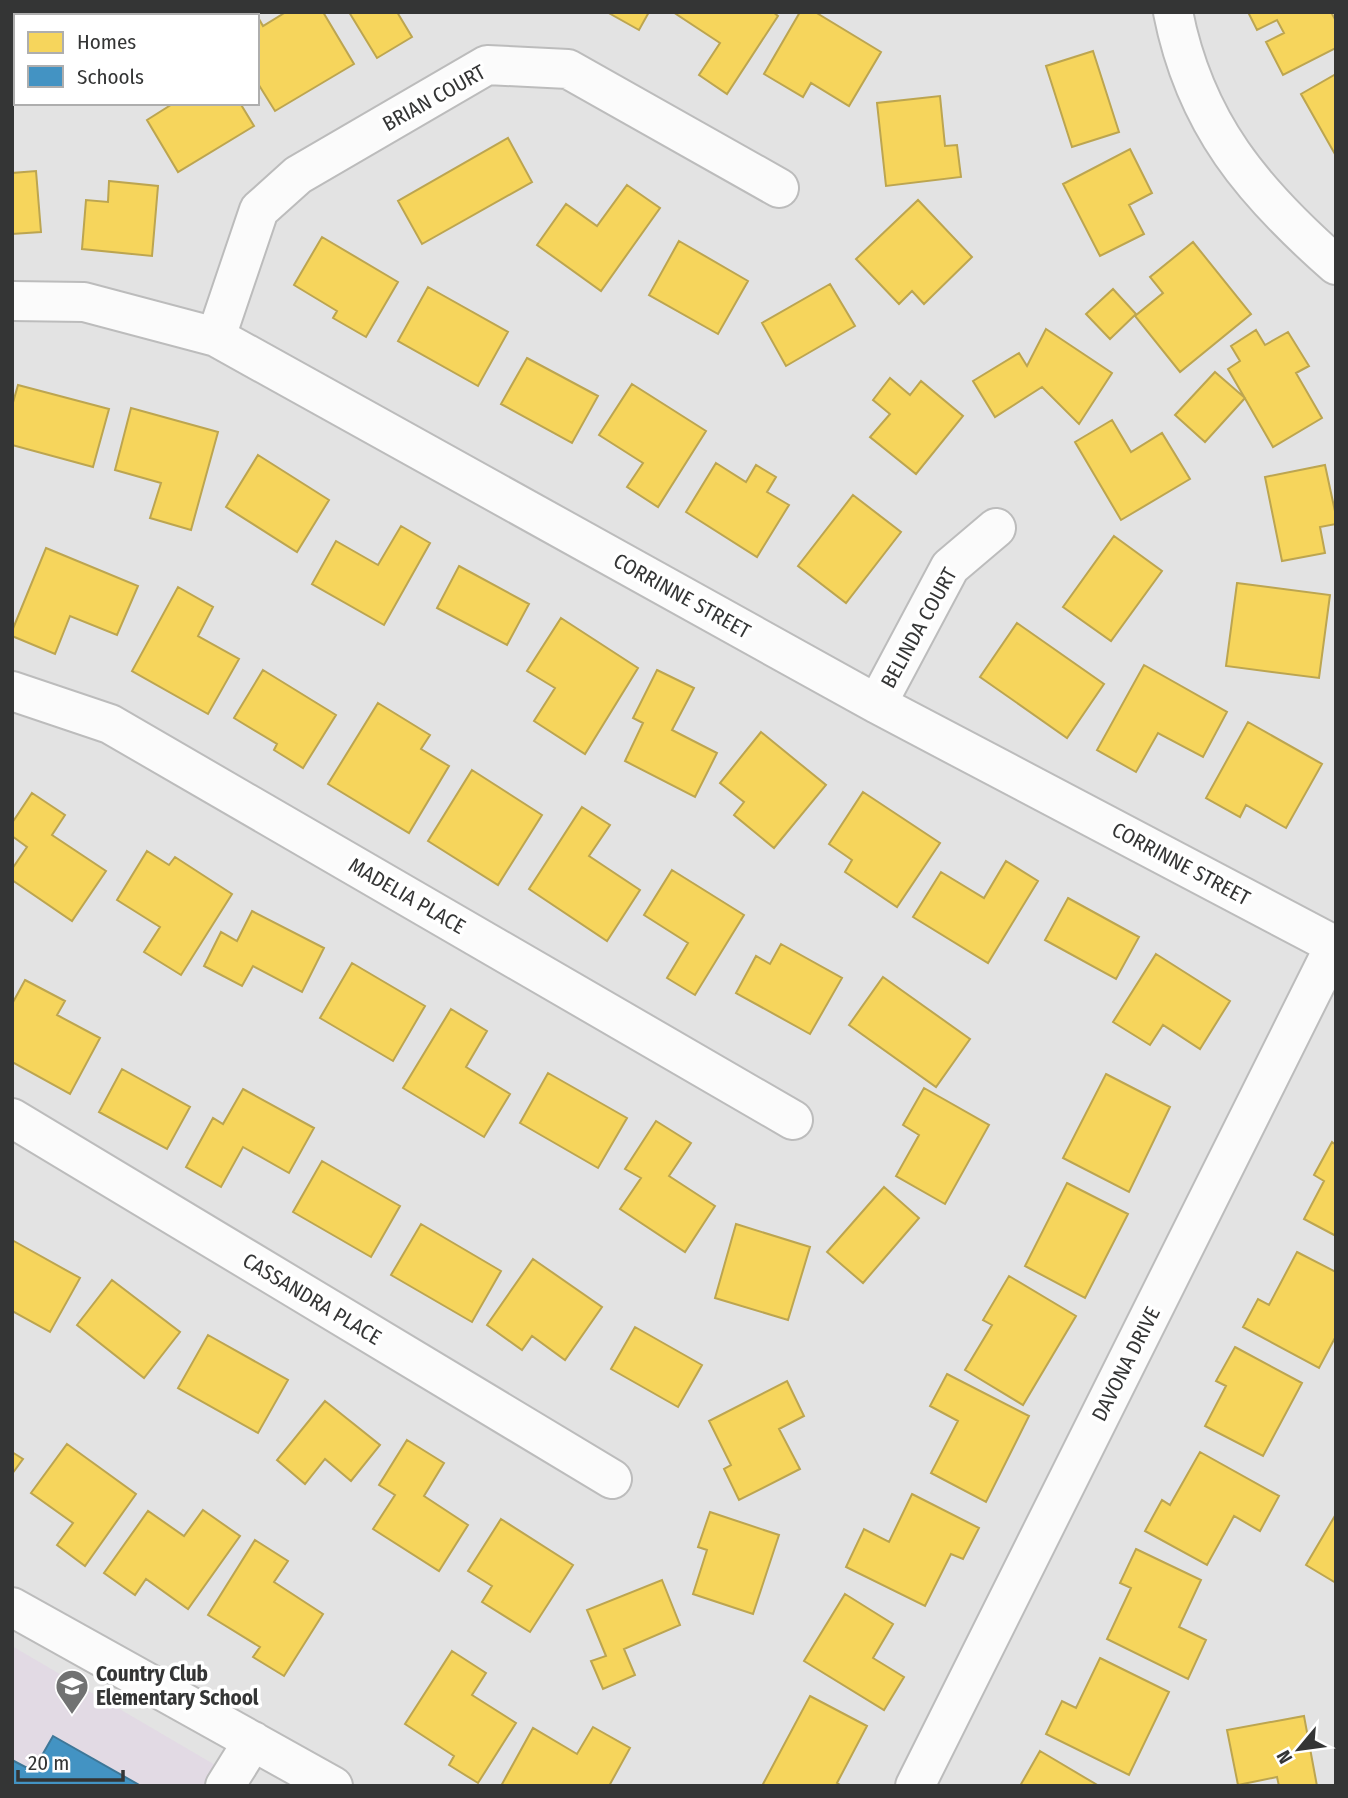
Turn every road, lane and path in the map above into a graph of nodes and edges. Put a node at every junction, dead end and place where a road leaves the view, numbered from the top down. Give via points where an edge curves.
1 (1174, 12) edge
2 (779, 188) dead end
3 (1336, 265) edge
4 (12, 301) edge
5 (216, 337) junction
6 (996, 528) dead end
7 (12, 691) edge
8 (877, 704) junction
9 (1335, 945) edge
10 (12, 1118) edge
11 (793, 1120) dead end
12 (612, 1479) dead end
13 (12, 1607) edge
14 (253, 1741) junction
15 (225, 1786) edge
16 (333, 1786) edge
17 (915, 1786) edge

1 - 3 street via 1196,89 1221,140 1257,188
2 - 5 street, BRIAN COURT via 568,69 487,65 298,175 259,210
4 - 5 street, CORRINNE STREET via 84,302
5 - 8 street, CORRINNE STREET
6 - 8 street, BELINDA COURT via 950,567
7 - 11 street, MADELIA PLACE via 110,724
8 - 9 street, CORRINNE STREET
9 - 17 street, DAVONA DRIVE
10 - 12 street, CASSANDRA PLACE
13 - 14 street
14 - 15 street
14 - 16 street

